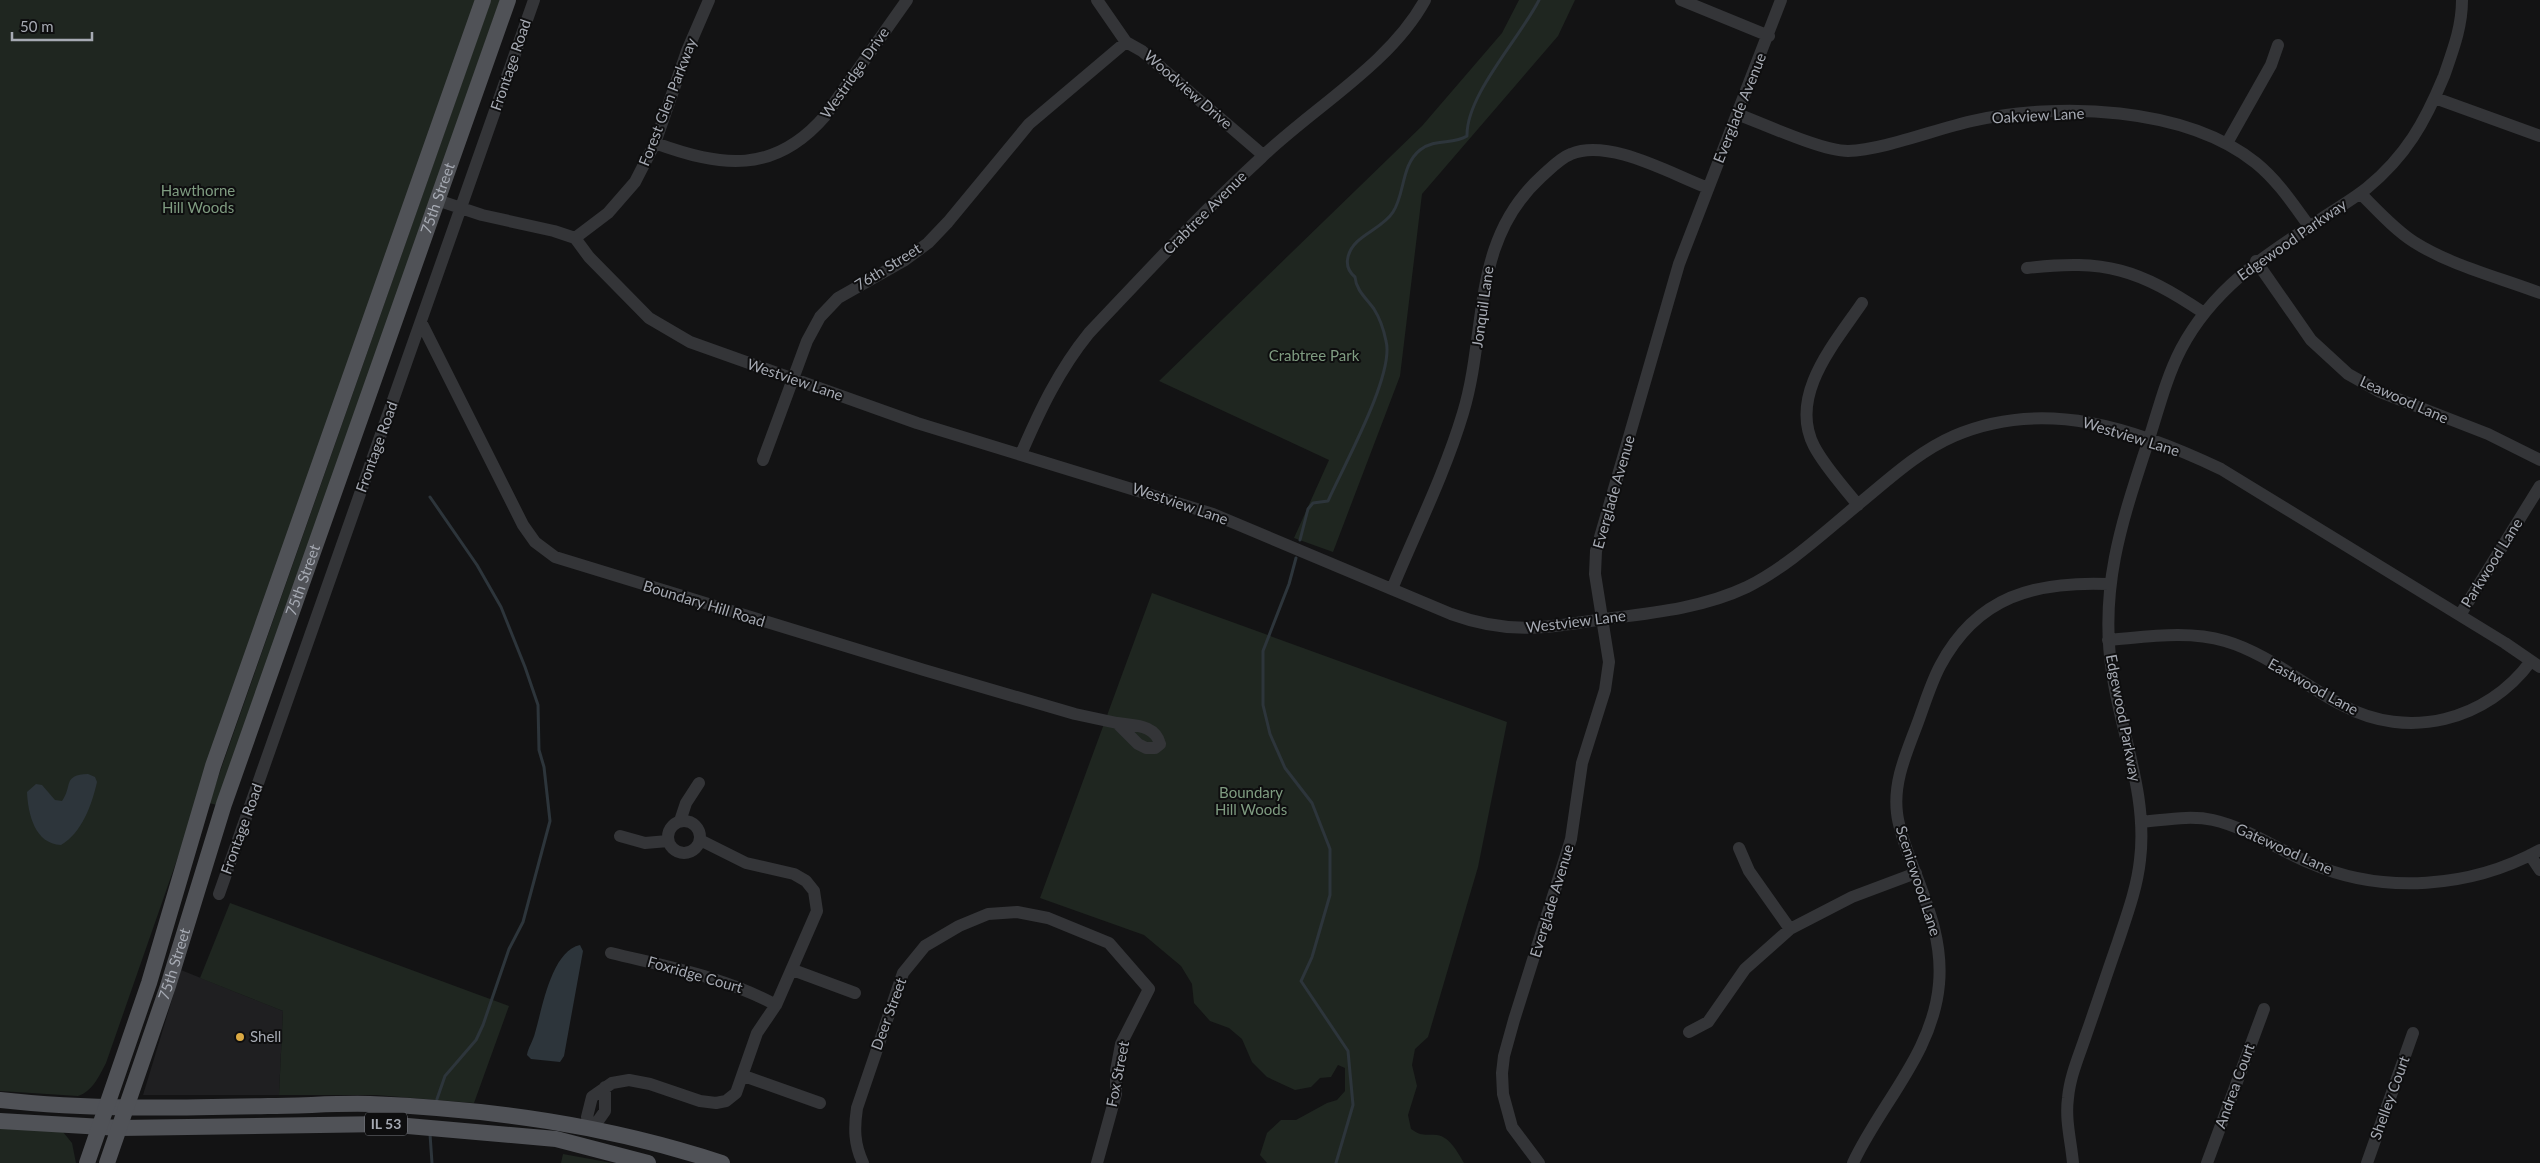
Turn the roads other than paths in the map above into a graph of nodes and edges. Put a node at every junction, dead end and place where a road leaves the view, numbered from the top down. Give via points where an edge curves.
1 (483, 0) edge
2 (508, 0) edge
3 (534, 0) edge
4 (709, 0) edge
5 (907, 0) edge
6 (1098, 0) edge
7 (1425, 0) edge
8 (1681, 0) edge
9 (1781, 0) edge
10 (2462, 0) edge
11 (1768, 36) junction
12 (1126, 42) junction
13 (2278, 45) dead end
14 (2435, 98) junction
15 (1737, 114) junction
16 (2540, 136) edge
17 (655, 143) junction
18 (2227, 143) junction
19 (1263, 155) junction
20 (1708, 188) junction
21 (2360, 193) junction
22 (437, 200) junction
23 (460, 209) junction
24 (2309, 226) junction
25 (575, 238) junction
26 (2256, 261) junction
27 (2027, 268) dead end
28 (2540, 293) edge
29 (1862, 303) dead end
30 (2204, 313) junction
31 (422, 322) junction
32 (793, 379) junction
33 (2148, 440) junction
34 (1021, 454) junction
35 (763, 460) dead end
36 (2540, 460) edge
37 (2540, 486) edge
38 (1858, 505) junction
39 (2109, 584) junction
40 (1392, 589) junction
41 (2460, 615) junction
42 (1602, 620) junction
43 (2108, 640) junction
44 (2536, 664) edge
45 (1117, 723) dead end
46 (700, 783) dead end
47 (680, 821) junction
48 (2142, 822) junction
49 (620, 836) dead end
50 (700, 840) junction
51 (668, 841) junction
52 (1738, 848) dead end
53 (2535, 853) edge
54 (2540, 870) edge
55 (1916, 873) junction
56 (219, 894) dead end
57 (1790, 929) junction
58 (611, 953) dead end
59 (793, 970) junction
60 (1149, 989) joint
61 (855, 993) dead end
62 (776, 1005) junction
63 (2264, 1009) dead end
64 (1689, 1032) dead end
65 (2413, 1033) dead end
66 (744, 1076) junction
67 (0, 1100) edge
68 (820, 1103) dead end
69 (106, 1107) junction
70 (126, 1108) junction
71 (0, 1120) edge
72 (99, 1127) junction
73 (120, 1128) junction
74 (593, 1128) junction
75 (87, 1163) edge
76 (107, 1163) edge
77 (648, 1163) edge
78 (722, 1163) edge
79 (863, 1163) edge
80 (1097, 1163) edge
81 (1539, 1163) edge
82 (1853, 1163) edge
83 (2073, 1163) edge
84 (2207, 1163) edge
85 (2367, 1163) edge

1 - 69 main road, 75th Street via 213,766 152,974
2 - 22 main road, 75th Street
3 - 23 street, Frontage Road
4 - 17 street, Forest Glen Parkway via 687,51
5 - 17 street, Westridge Drive via 825,116 810,132 781,152 743,161 721,162
6 - 12 street, Woodview Drive
7 - 19 street, Crabtree Avenue via 1418,14 1386,50
8 - 11 street
9 - 11 street, Everglade Avenue
10 - 14 street, Edgewood Parkway via 2460,28
11 - 15 street, Everglade Avenue
12 - 19 street, Woodview Drive via 1142,51
12 - 32 street, 76th Street via 1029,124 928,243 828,307 812,330
13 - 18 street via 2271,65
14 - 16 street
14 - 21 street, Edgewood Parkway via 2420,130
15 - 18 street, Oakview Lane via 1846,151 1874,147 1978,120 2014,114 2070,112 2159,120
15 - 20 street, Everglade Avenue
17 - 25 street, Forest Glen Parkway via 628,192 608,214
18 - 24 street, Oakview Lane via 2272,178
19 - 34 street, Crabtree Avenue via 1199,218 1074,352 1047,394
20 - 40 street, Jonquil Lane via 1622,154 1593,150 1571,154 1550,169 1525,195 1493,250 1484,285 1478,349 1463,412 1449,454
20 - 42 street, Everglade Avenue via 1679,264 1598,541 1595,574
21 - 24 street, Edgewood Parkway
21 - 28 street via 2398,229 2433,253
22 - 23 street
22 - 70 main road, 75th Street via 224,804 171,977
23 - 25 street
23 - 31 street, Frontage Road
24 - 26 street, Edgewood Parkway
25 - 32 street, Westview Lane via 589,257 649,318 668,331 704,348
26 - 30 street, Edgewood Parkway via 2230,283
26 - 36 street, Leawood Lane via 2311,340 2348,374 2380,392 2488,434
27 - 30 street via 2072,264 2119,270 2154,282
29 - 38 street via 1816,372 1808,395 1807,413 1813,445
30 - 33 street, Edgewood Parkway via 2179,353
31 - 45 street, Boundary Hill Road via 523,525 535,542 555,557 924,670
31 - 56 street, Frontage Road
32 - 34 street, Westview Lane via 917,423
32 - 35 street, 76th Street
33 - 38 street, Westview Lane via 2069,418 2008,420 1953,436 1912,461
33 - 39 street, Edgewood Parkway via 2121,523
33 - 41 street, Westview Lane via 2221,469
34 - 40 street, Westview Lane via 1213,514
37 - 41 street, Parkwood Lane
38 - 42 street, Westview Lane via 1788,561 1747,587 1686,607
39 - 43 street, Edgewood Parkway
39 - 55 street, Scenicwood Lane via 2062,584 2014,594 1976,620 1948,652 1931,686 1897,786 1898,822
40 - 42 street, Westview Lane via 1489,626 1531,629
41 - 44 street, Westview Lane
42 - 81 street, Everglade Avenue via 1609,662 1605,690 1582,763 1571,839 1504,1056 1502,1085 1507,1112 1518,1139
43 - 44 street, Eastwood Lane via 2185,636 2226,642 2256,654 2342,706 2375,718 2408,723 2452,718 2483,705
43 - 48 street, Edgewood Parkway via 2114,686
46 - 47 street via 686,803
47 - 50 street via 695,825
47 - 51 street via 669,831
48 - 53 street, Gatewood Lane via 2184,818 2214,820 2241,829 2324,869 2390,883 2454,880 2493,870
48 - 83 street, Edgewood Parkway via 2136,886 2069,1086 2067,1118
49 - 51 street via 645,843
50 - 51 street via 695,850 685,854 674,850
50 - 59 street via 746,863 794,874 814,891 817,911
52 - 57 street
53 - 54 street
55 - 57 street via 1852,897
55 - 82 street, Scenicwood Lane via 1939,944 1939,983 1934,1014 1914,1063 1875,1121
57 - 64 street via 1746,970 1708,1022
58 - 62 street, Foxridge Court via 696,973 751,991
59 - 61 street
59 - 62 street
60 - 79 street, Deer Street via 1109,943 1048,918 1017,912 988,914 925,946 903,974 857,1108 854,1129
60 - 80 street, Fox Street via 1121,1044 1116,1094
62 - 66 street via 757,1033
63 - 84 street, Andrea Court
65 - 85 street, Shelley Court
66 - 68 street
66 - 74 street via 736,1093 726,1101 716,1103 700,1101 643,1082 629,1080 605,1087 605,1111
67 - 69 main road, IL 53
69 - 70 main road, IL 53
69 - 72 main road, 75th Street
70 - 73 main road, 75th Street
70 - 74 main road, IL 53 via 370,1104 515,1115
71 - 72 main road, IL 53
72 - 73 main road, IL 53
72 - 75 main road, 75th Street
73 - 76 main road, 75th Street
73 - 77 main road, IL 53 via 384,1124 556,1139
74 - 78 main road, IL 53

